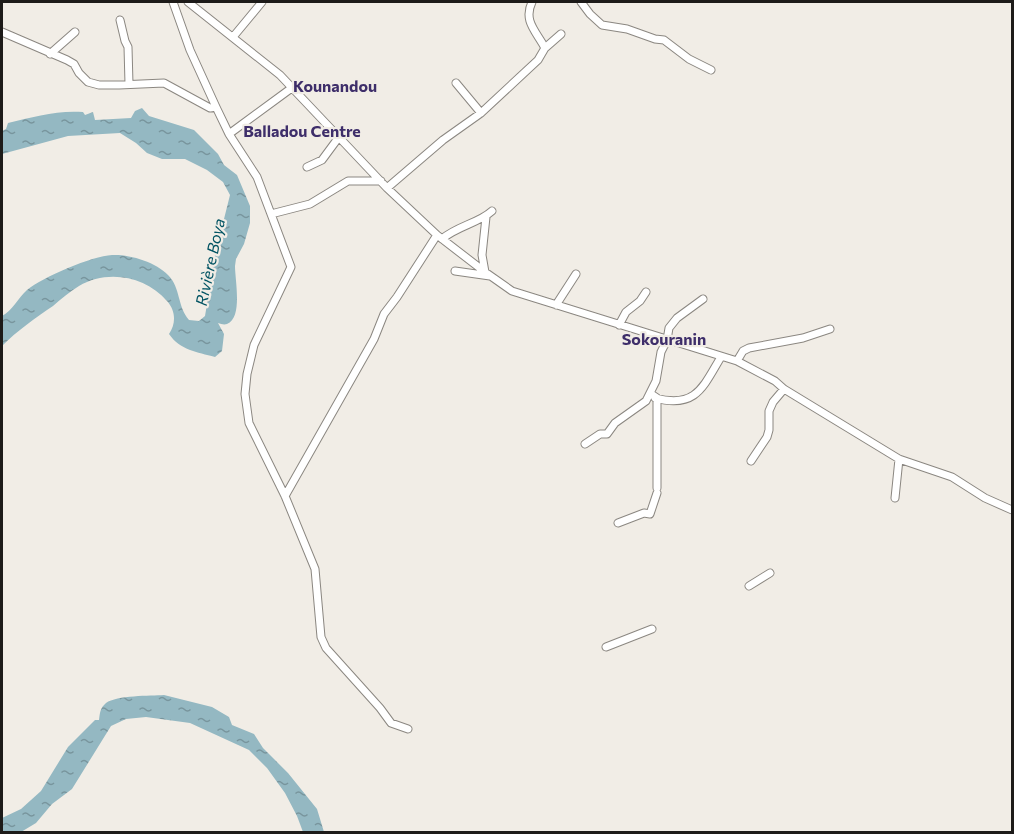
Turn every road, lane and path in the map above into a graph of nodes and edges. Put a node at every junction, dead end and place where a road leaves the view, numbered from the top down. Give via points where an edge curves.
1 (173, 2) edge
2 (188, 2) edge
3 (261, 2) edge
4 (532, 2) edge
5 (581, 2) edge
6 (120, 20) dead end
7 (75, 32) dead end
8 (2, 33) edge
9 (561, 34) dead end
10 (233, 37) junction
11 (545, 48) junction
12 (50, 54) junction
13 (711, 70) dead end
14 (456, 83) dead end
15 (129, 84) junction
16 (292, 87) junction
17 (216, 107) junction
18 (481, 113) junction
19 (229, 134) junction
20 (339, 137) junction
21 (307, 166) dead end
22 (381, 181) junction
23 (387, 188) junction
24 (271, 214) junction
25 (439, 237) junction
26 (455, 271) dead end
27 (487, 274) junction
28 (576, 274) dead end
29 (646, 292) dead end
30 (704, 299) dead end
31 (556, 305) junction
32 (620, 325) junction
33 (830, 329) dead end
34 (667, 340) junction
35 (721, 357) junction
36 (736, 361) junction
37 (784, 389) junction
38 (652, 396) junction
39 (585, 444) dead end
40 (899, 459) junction
41 (751, 461) dead end
42 (285, 496) junction
43 (895, 498) dead end
44 (1012, 510) edge
45 (618, 523) dead end
46 (770, 573) dead end
47 (749, 586) dead end
48 (652, 629) dead end
49 (606, 647) dead end
50 (408, 729) dead end

1 - 17 street
2 - 10 street
3 - 10 street
4 - 11 street via 528,18
5 - 13 street via 602,25 664,40 688,59
6 - 15 street via 129,51
7 - 12 street
8 - 12 street
9 - 11 street
10 - 16 street
11 - 18 street via 538,60
12 - 15 street via 74,64 88,82
14 - 18 street
15 - 17 street via 164,83 210,108
16 - 19 street
16 - 20 street
17 - 19 street
18 - 23 street
19 - 24 street via 257,177
20 - 21 street via 322,160
20 - 22 street
22 - 23 street
22 - 24 street via 348,182 310,204
23 - 25 street
24 - 42 street via 291,267 254,345 245,394 249,423
25 - 27 street
25 - 27 street via 489,214 482,255
25 - 42 street via 384,314 374,339
26 - 27 street
27 - 31 street via 512,291
28 - 31 street
29 - 32 street via 626,312
30 - 34 street via 677,318 669,328
31 - 32 street
32 - 34 street
33 - 36 street via 748,348
34 - 35 street
34 - 38 street
35 - 36 street
35 - 38 street via 698,394 678,400
36 - 37 street
37 - 40 street
37 - 41 street via 773,402 767,437
38 - 39 street via 615,423 607,434
38 - 45 street via 657,491 650,514
40 - 43 street
40 - 44 street via 952,477
42 - 50 street via 315,568 321,637 326,648 391,723
46 - 47 street
48 - 49 street

